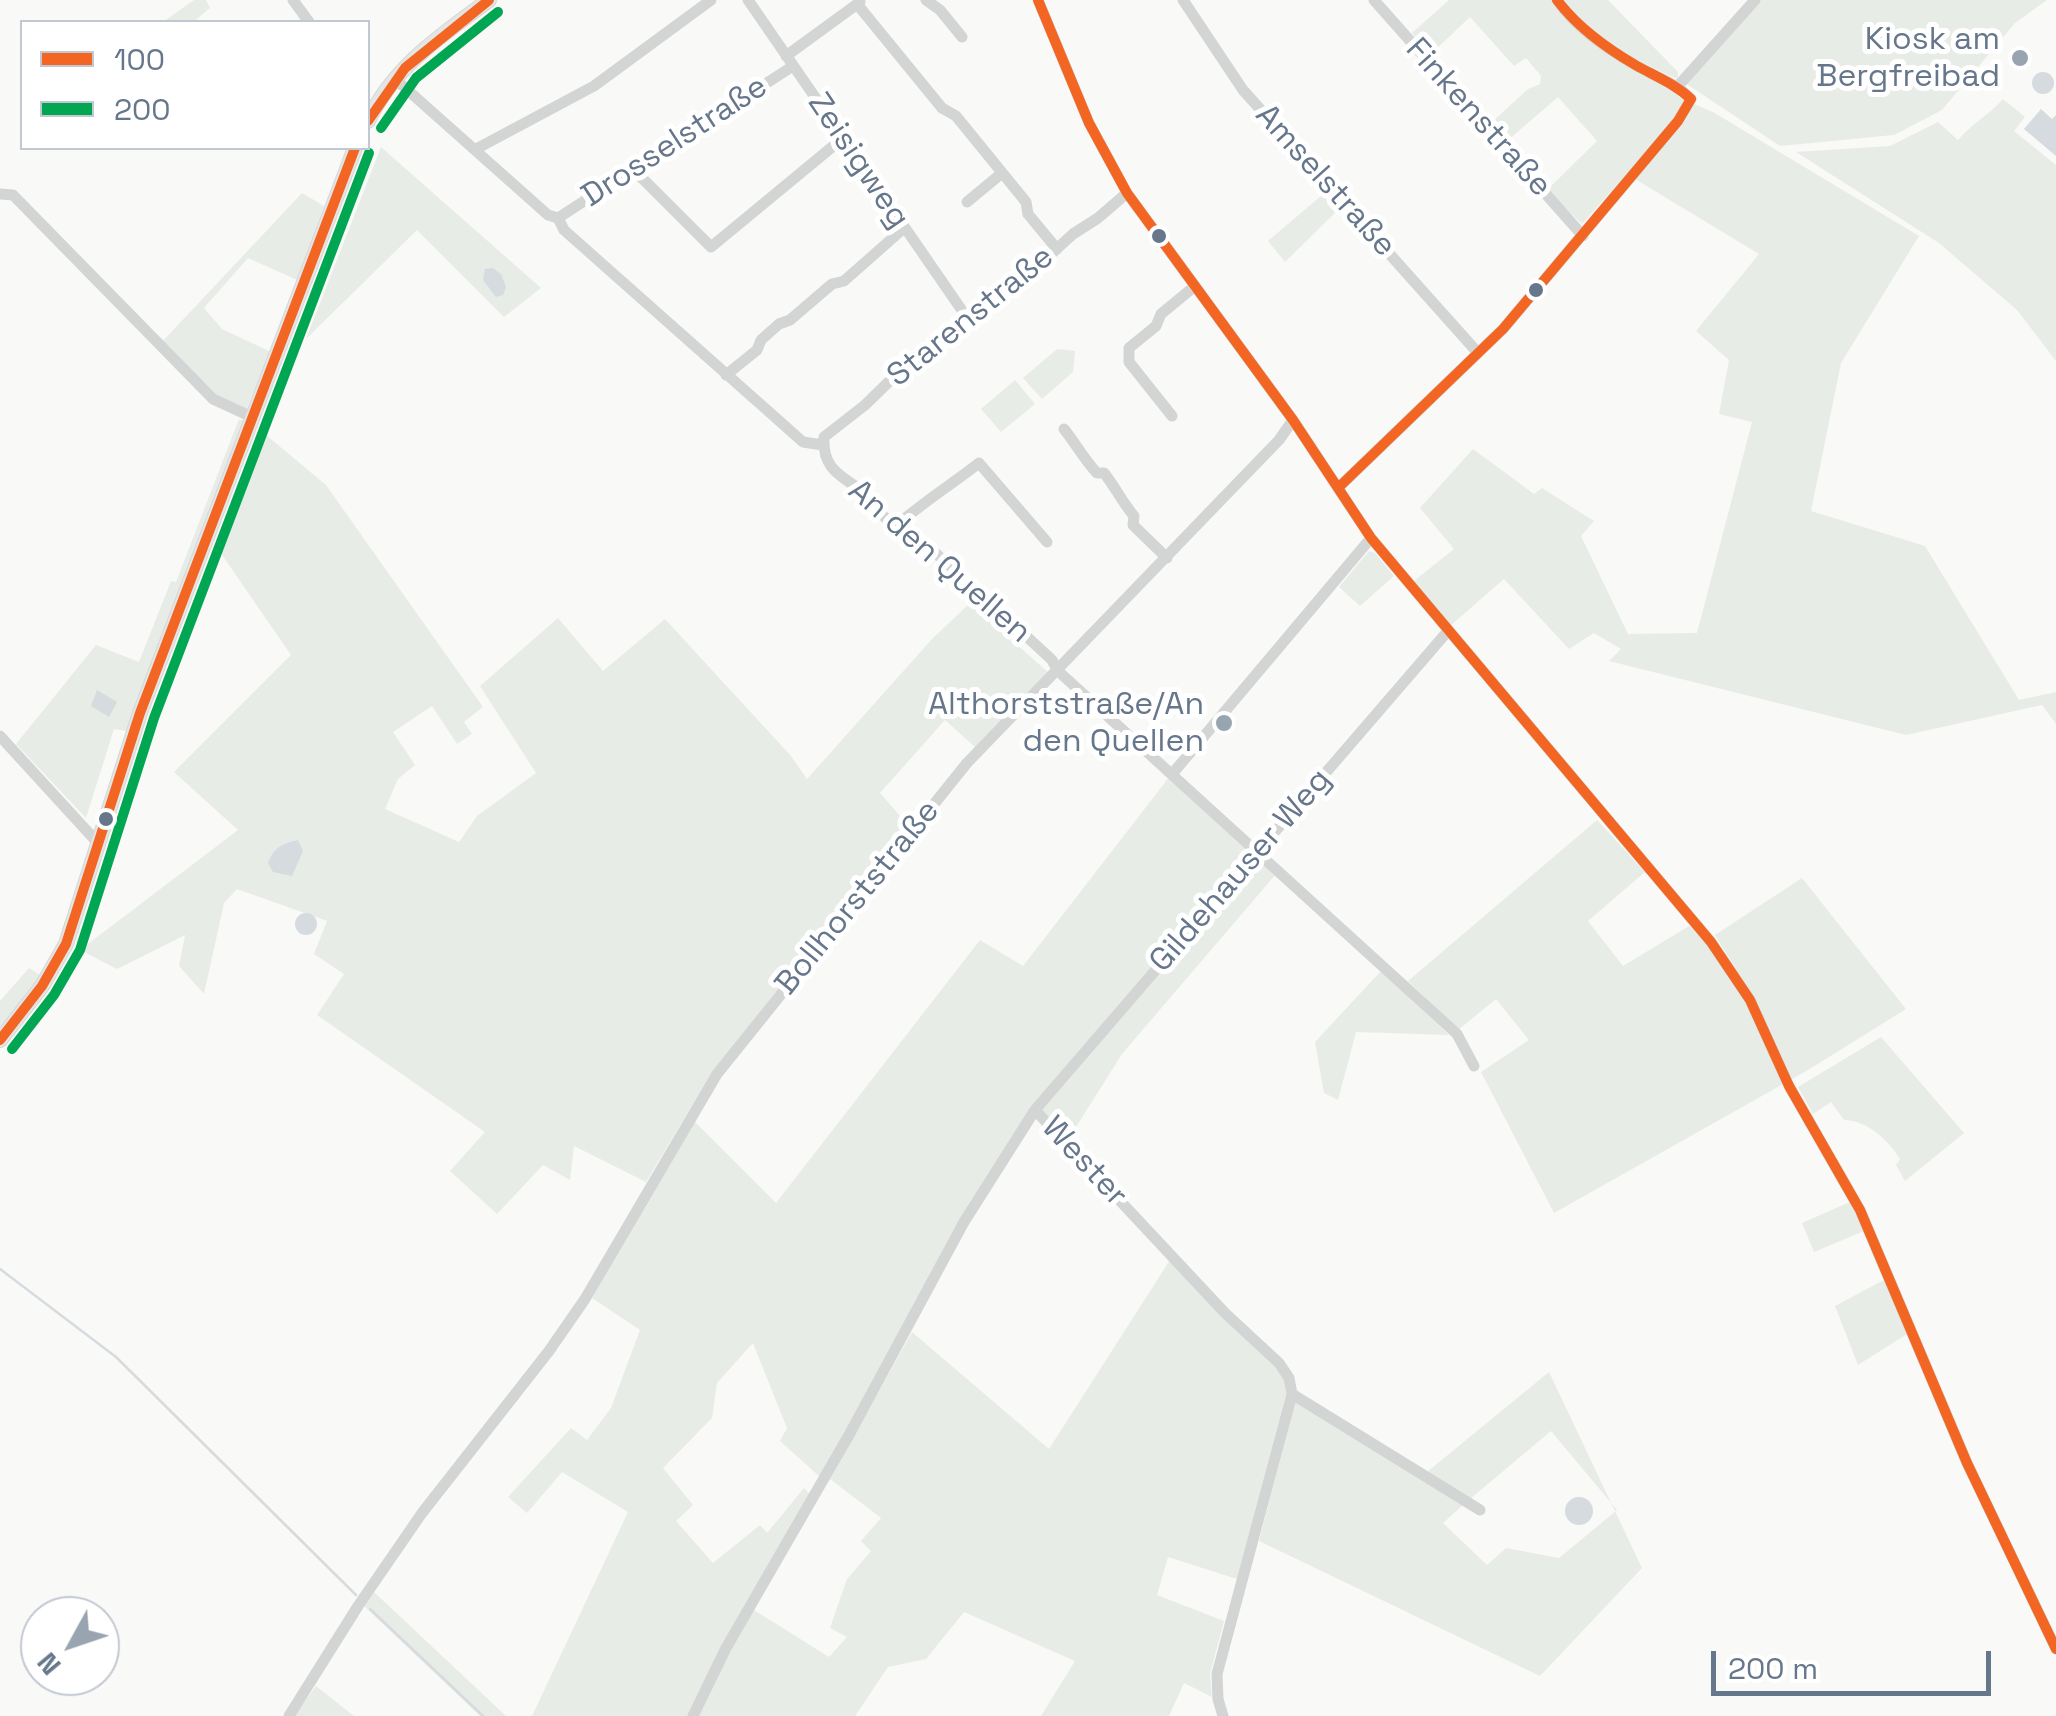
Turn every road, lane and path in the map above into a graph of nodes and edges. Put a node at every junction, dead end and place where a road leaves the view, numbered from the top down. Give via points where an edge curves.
1 (490, 0) edge
2 (711, 0) edge
3 (748, 0) edge
4 (926, 0) edge
5 (1038, 0) edge
6 (1182, 0) edge
7 (1374, 0) edge
8 (1557, 0) edge
9 (1755, 0) edge
10 (860, 2) edge
11 (962, 37) dead end
12 (790, 61) junction
13 (394, 78) junction
14 (1678, 86) junction
15 (370, 117) edge
16 (843, 138) junction
17 (354, 150) edge
18 (476, 150) junction
19 (634, 170) junction
20 (1002, 173) junction
21 (0, 194) edge
22 (1127, 194) junction
23 (966, 202) dead end
24 (558, 218) junction
25 (904, 228) junction
26 (1583, 236) junction
27 (1057, 249) junction
28 (1196, 286) junction
29 (970, 322) junction
30 (1478, 353) junction
31 (726, 374) junction
32 (1172, 416) dead end
33 (254, 418) junction
34 (1293, 420) junction
35 (1064, 429) dead end
36 (823, 446) junction
37 (1338, 488) junction
38 (896, 526) junction
39 (1371, 538) junction
40 (1047, 542) dead end
41 (1167, 558) junction
42 (1447, 632) junction
43 (1058, 671) junction
44 (0, 736) edge
45 (1173, 772) junction
46 (97, 842) junction
47 (1258, 851) junction
48 (0, 1040) edge
49 (1474, 1066) dead end
50 (1035, 1110) junction
51 (1292, 1394) junction
52 (1480, 1510) dead end
53 (2056, 1649) edge
54 (289, 1716) edge
55 (693, 1716) edge
56 (1223, 1716) edge

1 - 13 main road
2 - 18 street via 594,86
3 - 12 street, Zeisigweg
4 - 11 street
5 - 22 street
6 - 30 street, Amselstraße via 1244,90
7 - 26 street, Finkenstraße
8 - 14 street via 1581,27
9 - 14 street
10 - 12 street, Drosselstraße
10 - 20 street
12 - 16 street, Zeisigweg
12 - 19 street, Drosselstraße
13 - 15 main road
13 - 18 street, An den Quellen
14 - 26 street via 1692,99
16 - 19 street via 710,247
16 - 25 street, Zeisigweg
17 - 33 main road
18 - 24 street, An den Quellen
19 - 24 street, Drosselstraße
20 - 23 street
20 - 27 street
21 - 33 street via 13,196 212,400
22 - 27 street, Starenstraße
22 - 28 street
24 - 31 street, An den Quellen
25 - 29 street, Zeisigweg
25 - 31 street via 844,281 779,324
26 - 30 street
27 - 29 street, Starenstraße
28 - 32 street via 1129,348 1128,362
28 - 34 street
29 - 36 street, Starenstraße via 906,364 832,428
30 - 37 street
31 - 36 street, An den Quellen via 804,442
33 - 46 main road
34 - 37 street
34 - 41 street, Bollhorststraße
35 - 41 street via 1096,474 1104,473 1118,491 1133,525
36 - 38 street, An den Quellen via 832,471 863,491
37 - 39 street
38 - 40 street via 978,463
38 - 43 street, An den Quellen via 919,548 929,547
39 - 42 street
39 - 45 street
41 - 43 street, Bollhorststraße
42 - 47 street, Gildehauser Weg
42 - 53 street via 1711,942 1750,1000 1789,1086 1860,1210 1967,1463
43 - 45 street, An den Quellen
43 - 54 street, Bollhorststraße via 967,763 716,1074 585,1300 422,1513
44 - 46 street
45 - 47 street, An den Quellen
46 - 48 main road via 66,944
47 - 49 street, An den Quellen via 1457,1034
47 - 50 street, Gildehauser Weg
50 - 51 street, Wester via 1279,1363
50 - 55 street, Wester via 964,1222
51 - 52 street
51 - 56 street via 1217,1674

